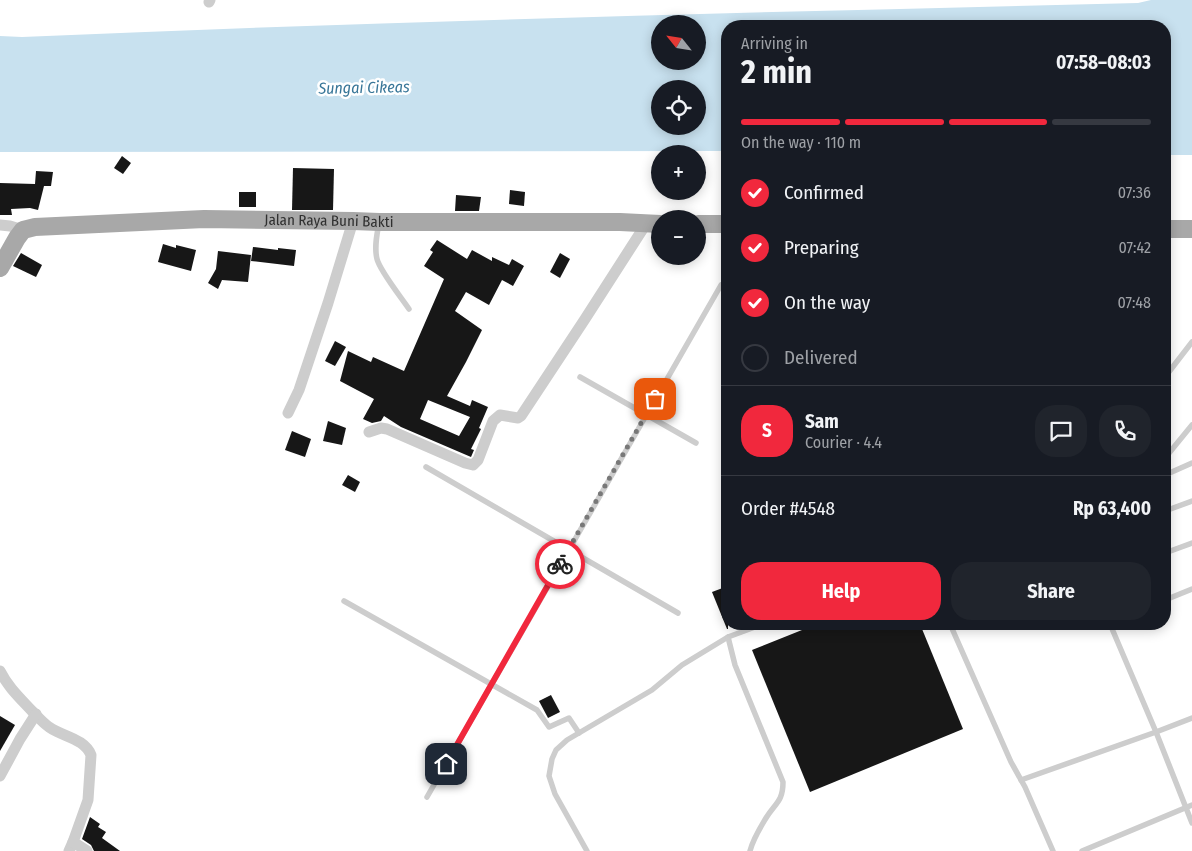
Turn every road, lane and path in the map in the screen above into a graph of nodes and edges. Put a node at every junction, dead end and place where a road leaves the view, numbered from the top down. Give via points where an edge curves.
1 (353, 221) junction
2 (380, 222) junction
3 (651, 224) edge
4 (706, 224) edge
5 (721, 224) edge
6 (0, 225) edge
7 (651, 227) edge
8 (1171, 229) edge
9 (1192, 229) edge
10 (24, 230) junction
11 (0, 268) edge
12 (721, 285) dead end
13 (409, 309) dead end
14 (1192, 342) edge
15 (1171, 369) edge
16 (580, 377) dead end
17 (288, 413) dead end
18 (646, 415) junction
19 (1192, 425) edge
20 (368, 432) dead end
21 (696, 443) dead end
22 (1171, 451) edge
23 (1192, 463) edge
24 (426, 467) dead end
25 (1171, 472) edge
26 (1192, 501) edge
27 (1171, 509) edge
28 (1192, 543) edge
29 (569, 550) junction
30 (1171, 551) edge
31 (1192, 589) edge
32 (1171, 598) edge
33 (344, 601) dead end
34 (678, 612) dead end
35 (747, 630) edge
36 (953, 630) edge
37 (1113, 630) edge
38 (728, 637) junction
39 (0, 671) edge
40 (492, 684) junction
41 (36, 714) junction
42 (1192, 718) edge
43 (1156, 732) junction
44 (579, 733) junction
45 (0, 776) edge
46 (1021, 780) junction
47 (427, 797) dead end
48 (1189, 806) edge
49 (1192, 823) edge
50 (71, 847) edge
51 (87, 851) edge
52 (587, 851) edge
53 (750, 851) edge
54 (1053, 851) edge
55 (1082, 851) edge

1 - 2 main road, Jalan Raya Buni Bakti
1 - 10 main road, Jalan Raya Buni Bakti via 204,219
1 - 17 street via 302,382
2 - 3 main road, Jalan Raya Buni Bakti
2 - 13 lane via 376,236 379,265
4 - 5 main road
6 - 10 street, Jalan Raya Buni Bakti
7 - 20 street via 520,416 500,415 493,421 473,465 387,429
8 - 9 main road
10 - 11 main road
12 - 18 lane
14 - 15 lane
16 - 18 lane
18 - 21 lane
18 - 29 lane
19 - 22 lane
23 - 25 lane
24 - 29 lane
26 - 27 lane
28 - 30 lane
29 - 34 lane
29 - 40 lane
31 - 32 lane
33 - 40 lane
35 - 38 lane
36 - 46 lane
37 - 43 lane
38 - 44 lane via 682,665 652,690
38 - 53 lane via 734,665 783,782 779,801 767,816
39 - 41 street via 13,691
40 - 44 lane via 537,710 549,727 569,718
40 - 47 lane
41 - 45 street
41 - 50 street via 52,729 84,745 91,755 88,800
42 - 43 lane
43 - 46 lane
43 - 48 lane
44 - 52 lane via 556,750 549,776 555,794
46 - 54 lane
48 - 49 lane
48 - 55 lane
50 - 51 street

